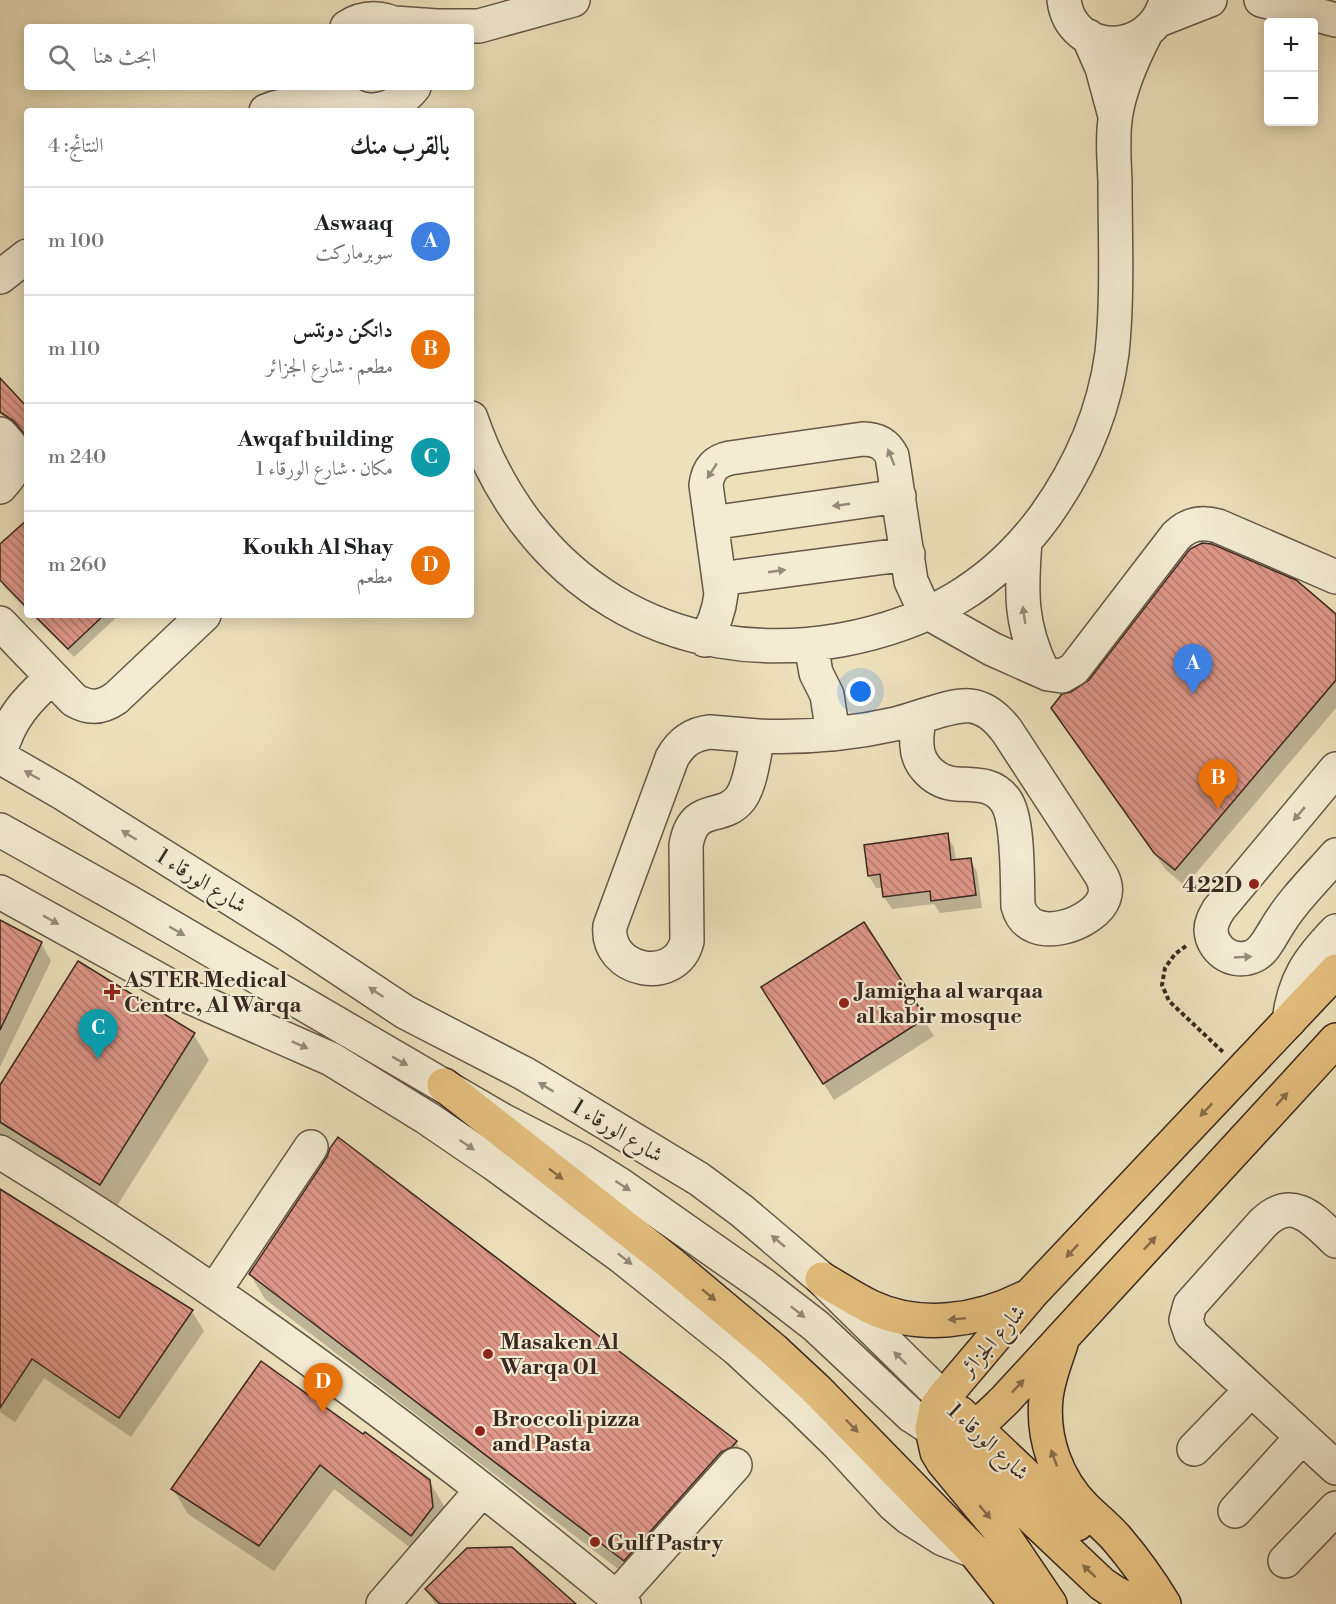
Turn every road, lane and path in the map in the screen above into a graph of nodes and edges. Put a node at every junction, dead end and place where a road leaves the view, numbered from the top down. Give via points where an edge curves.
1 (340, 0) edge
2 (573, 0) edge
3 (1210, 0) edge
4 (1261, 0) edge
5 (1063, 2) edge
6 (390, 18) edge
7 (1157, 18) edge
8 (1336, 20) edge
9 (338, 24) edge
10 (352, 24) edge
11 (424, 24) edge
12 (475, 29) edge
13 (1088, 36) junction
14 (411, 90) edge
15 (414, 90) edge
16 (277, 102) edge
17 (354, 104) edge
18 (388, 108) edge
19 (411, 108) edge
20 (1115, 116) junction
21 (24, 258) edge
22 (0, 277) edge
23 (474, 426) edge
24 (0, 434) edge
25 (0, 487) edge
26 (899, 496) junction
27 (711, 523) junction
28 (1024, 541) junction
29 (908, 554) junction
30 (1336, 577) edge
31 (719, 579) junction
32 (930, 614) junction
33 (201, 618) edge
34 (0, 624) edge
35 (705, 640) junction
36 (822, 642) junction
37 (1042, 670) junction
38 (51, 676) junction
39 (919, 718) junction
40 (833, 734) junction
41 (758, 736) junction
42 (0, 755) edge
43 (1336, 769) edge
44 (0, 830) edge
45 (1330, 871) edge
46 (0, 892) edge
47 (1211, 930) junction
48 (1336, 931) edge
49 (1336, 971) edge
50 (304, 1006) junction
51 (242, 1020) junction
52 (1289, 1022) junction
53 (1334, 1043) edge
54 (1243, 1071) junction
55 (444, 1085) junction
56 (311, 1147) dead end
57 (0, 1152) edge
58 (1336, 1241) edge
59 (822, 1279) junction
60 (215, 1290) junction
61 (1031, 1294) junction
62 (1064, 1336) junction
63 (1251, 1390) junction
64 (943, 1398) junction
65 (976, 1427) junction
66 (932, 1429) junction
67 (1302, 1437) junction
68 (1194, 1449) dead end
69 (735, 1465) dead end
70 (1336, 1468) edge
71 (953, 1474) junction
72 (482, 1490) junction
73 (1336, 1508) edge
74 (1235, 1511) dead end
75 (974, 1551) junction
76 (1285, 1561) dead end
77 (620, 1601) edge
78 (383, 1604) edge
79 (1016, 1604) edge
80 (1050, 1604) edge
81 (1136, 1604) edge
82 (1162, 1604) edge

1 - 9 street
2 - 12 street
3 - 7 street
4 - 8 street
5 - 13 street via 1073,22
6 - 10 street
6 - 11 street
7 - 13 street via 1124,43
7 - 20 street via 1127,73
13 - 20 street via 1102,68
14 - 18 street
15 - 19 street
16 - 17 street
20 - 28 street via 1114,322 1107,382 1100,411 1077,466
21 - 22 street
23 - 35 street via 506,495 563,564 637,615
24 - 25 street via 12,447 16,459 12,473
26 -> 27 street
26 -> 27 street via 892,456 876,441 864,439 741,456 723,459 707,477
26 - 29 street
27 - 31 street
28 - 32 street via 979,585
37 -> 28 street via 1023,611
31 -> 29 street
29 - 32 street via 915,592
30 - 37 street via 1218,526 1188,526 1176,536 1074,669 1062,676
31 - 35 street via 719,610
32 - 36 street via 880,631
32 - 37 street via 992,649
33 - 38 street via 108,703 82,705
34 - 38 street
35 - 36 street via 751,646
36 - 40 street via 816,673 827,695
38 - 42 street via 11,722
39 - 39 street via 961,705 992,714 1000,722 1101,875 1105,894 1099,906 1073,924 1055,928 1042,930 1023,919 1018,906 1013,818 1006,801 984,785 946,782 929,772 917,746
39 - 40 street
40 - 41 street
41 - 41 street via 700,733 677,749 610,926 614,950 627,961 644,968 661,968 675,961 685,948 687,836 703,816 728,808 741,798
59 -> 42 street, شارع الورقاء 1 via 699,1179 525,1074 405,1012 266,920
43 -> 47 street via 1219,909
44 -> 50 street, شارع الورقاء 1
47 -> 45 street via 1213,941 1229,957 1252,957 1261,951 1285,914
46 -> 51 street via 190,997
47 - 54 path via 1175,954 1165,968 1162,985 1169,1001
48 - 52 street via 1302,972
49 - 52 main road, شارع الجزائر
50 - 51 street
50 -> 55 street, شارع الورقاء 1
51 -> 75 street via 331,1059 493,1163 622,1257 737,1349 817,1423 908,1517 943,1539
52 - 54 main road, شارع الجزائر
62 -> 53 main road
54 -> 61 main road, شارع الجزائر
55 -> 66 street, شارع الورقاء 1 via 610,1178 728,1259 816,1326 912,1416
55 -> 75 main road via 756,1335 818,1391
56 - 60 street
57 - 60 street
58 - 63 street via 1304,1213 1289,1210 1275,1214 1190,1305 1186,1320 1191,1334
61 -> 59 main road via 987,1313 918,1320 872,1307
64 -> 59 street, شارع الورقاء 1
60 - 72 street
61 - 64 main road, شارع الجزائر
65 -> 62 main road
82 -> 62 main road via 1153,1585 1118,1540 1073,1494 1055,1462 1046,1425 1046,1395
63 - 67 street
63 - 68 street
64 - 65 main road, شارع الورقاء 1
64 - 66 main road, شارع الجزائر via 936,1408
65 - 66 main road via 955,1434
65 - 82 main road, شارع الورقاء 1
66 - 71 main road, شارع الورقاء 1 via 937,1452
67 - 70 street
67 - 74 street
69 - 77 street
71 -> 80 main road, شارع الورقاء 1 via 1002,1533
81 -> 71 main road via 1102,1584 972,1461 957,1464
72 - 77 street
72 - 78 street
73 - 76 street
75 - 79 main road

